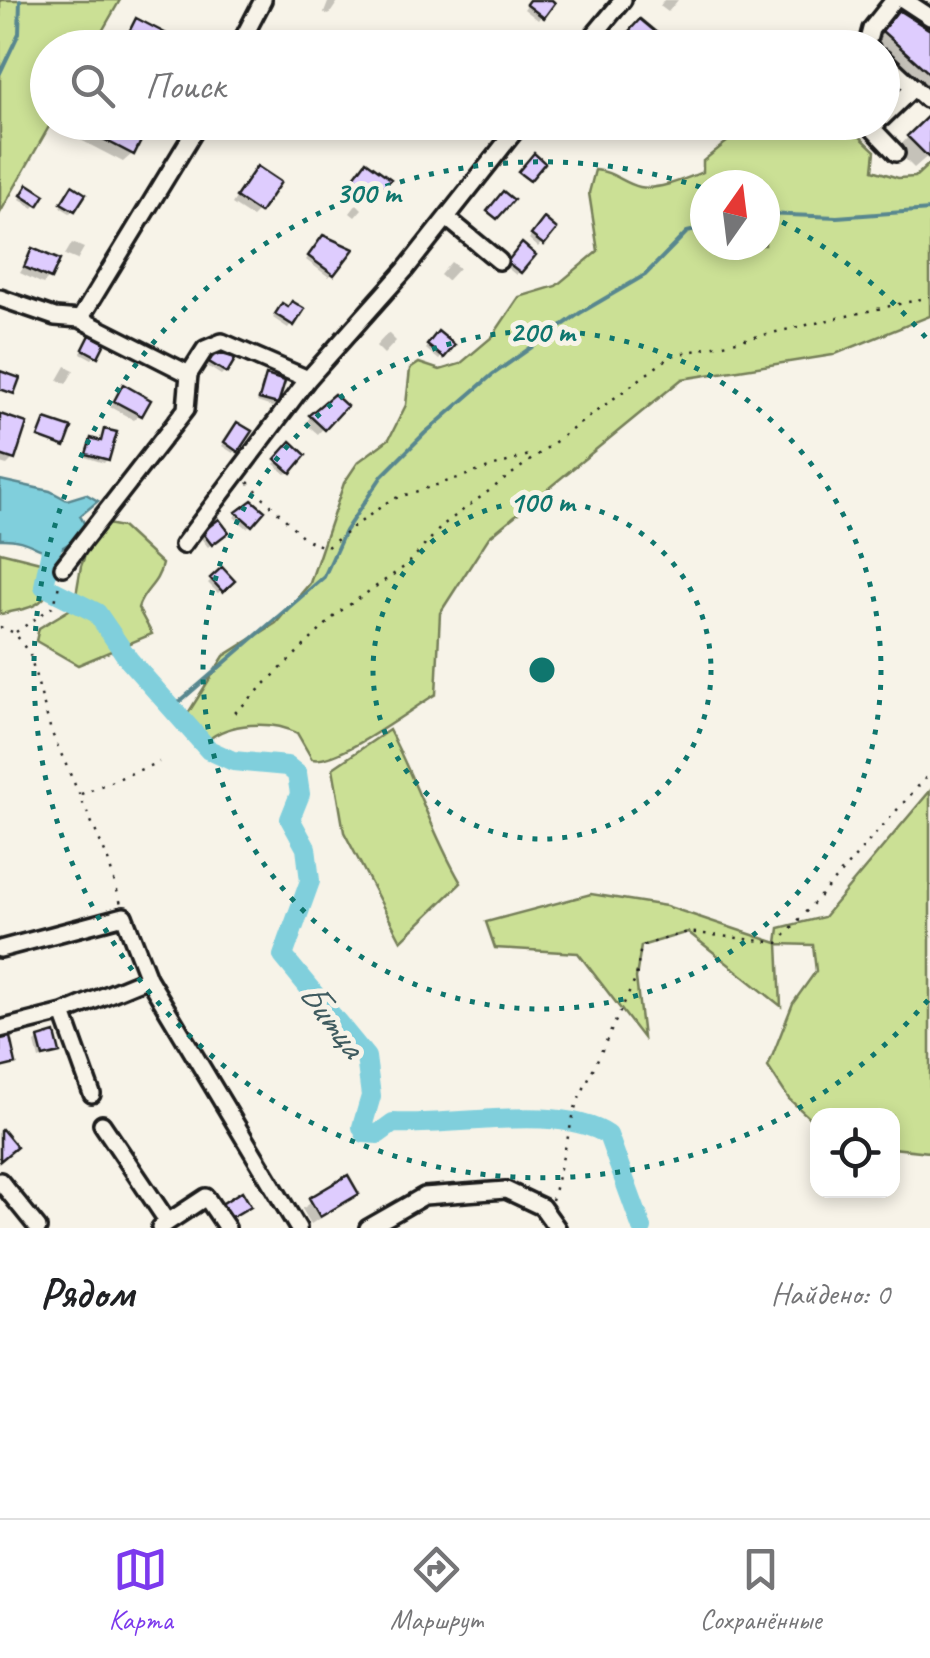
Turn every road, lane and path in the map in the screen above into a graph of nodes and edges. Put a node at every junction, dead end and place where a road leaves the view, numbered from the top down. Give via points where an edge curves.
1 (623, 0) edge
2 (894, 0) edge
3 (904, 0) edge
4 (262, 3) edge
5 (930, 17) edge
6 (248, 30) edge
7 (599, 30) edge
8 (871, 30) edge
9 (900, 75) edge
10 (900, 106) edge
11 (189, 140) edge
12 (508, 140) edge
13 (884, 140) edge
14 (896, 153) dead end
15 (446, 218) junction
16 (499, 261) dead end
17 (0, 298) edge
18 (930, 298) edge
19 (80, 319) junction
20 (189, 374) junction
21 (308, 379) junction
22 (538, 452) junction
23 (238, 472) junction
24 (183, 545) dead end
25 (63, 566) dead end
26 (58, 587) dead end
27 (0, 628) edge
28 (15, 633) junction
29 (235, 714) dead end
30 (159, 762) dead end
31 (930, 773) edge
32 (80, 794) junction
33 (124, 916) junction
34 (0, 950) edge
35 (148, 978) junction
36 (63, 1013) junction
37 (0, 1028) edge
38 (92, 1094) dead end
39 (102, 1124) dead end
40 (0, 1181) edge
41 (552, 1222) edge
42 (164, 1225) edge
43 (38, 1228) edge
44 (227, 1228) edge
45 (298, 1228) edge
46 (368, 1228) edge

1 - 7 street
2 - 8 street
3 - 5 street
4 - 6 street
9 - 10 street via 920,93
11 - 19 street
12 - 15 street
13 - 14 street
15 - 16 street
15 - 21 street
17 - 19 street
18 - 22 path via 671,356
19 - 20 street
20 - 21 street via 205,349 222,342
20 - 25 street via 186,409
21 - 23 street
22 - 23 path via 390,500 326,548 306,539
22 - 29 path via 443,524 407,564 339,612
23 - 24 street
26 - 28 path via 54,606
27 - 28 path
28 - 32 path via 30,656 50,731
30 - 32 path
31 - 41 path via 778,944 688,932 641,946 636,978 576,1105
32 - 33 path
33 - 34 street
33 - 35 street
35 - 36 street
35 - 45 street
36 - 37 street
36 - 38 street
39 - 42 street
40 - 43 street
41 - 46 street via 542,1208 506,1190 424,1196
42 - 44 street via 206,1197

